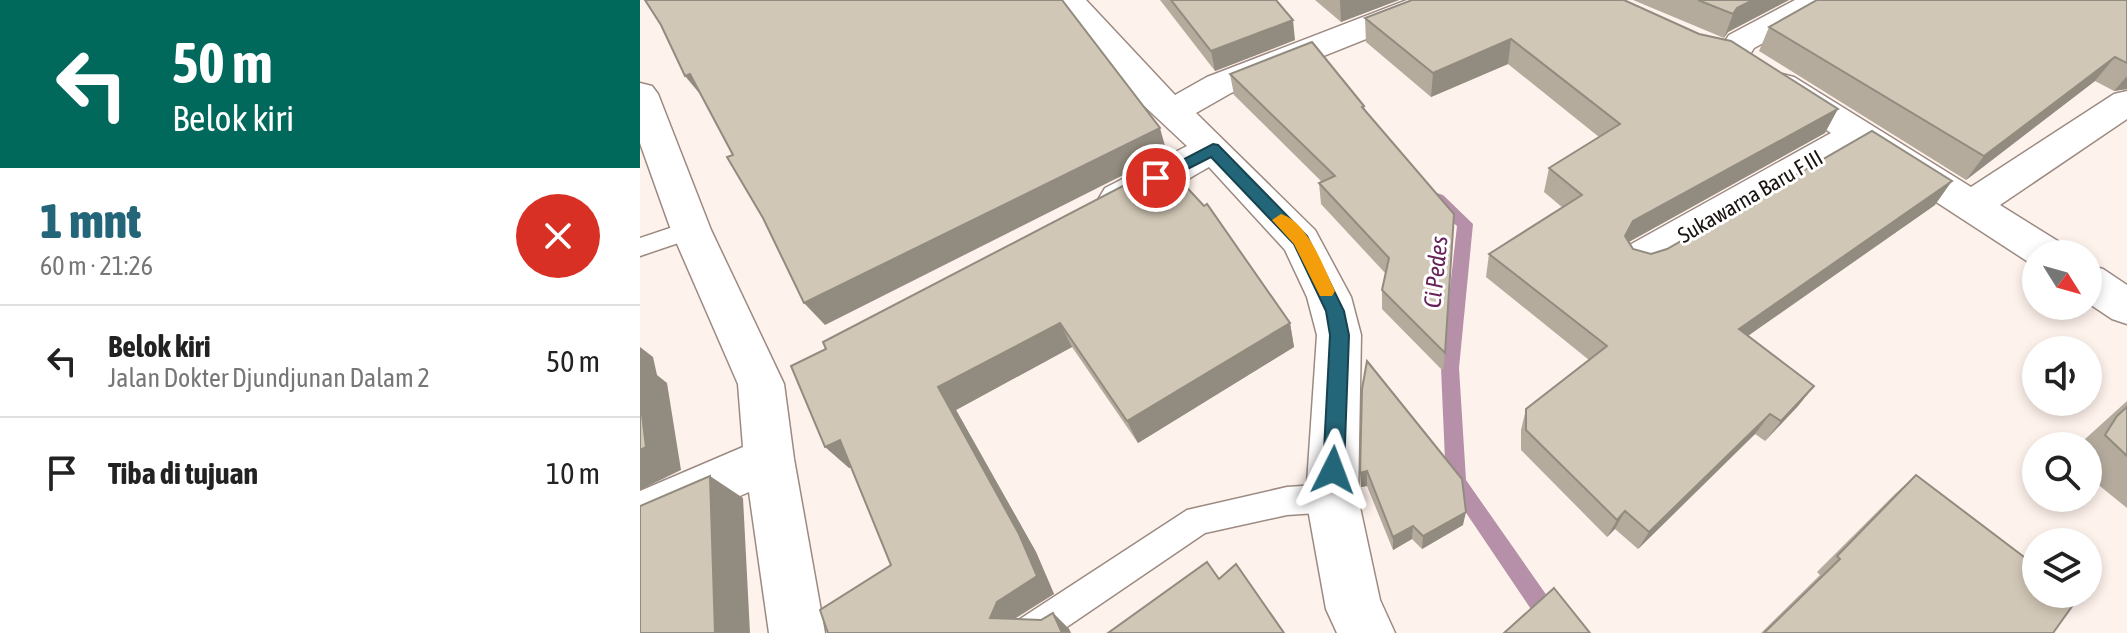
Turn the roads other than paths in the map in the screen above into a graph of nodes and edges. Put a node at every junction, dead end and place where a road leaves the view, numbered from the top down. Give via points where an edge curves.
1 (1069, 0) edge
2 (1435, 0) edge
3 (1819, 0) edge
4 (640, 94) edge
5 (2127, 102) edge
6 (1162, 103) junction
7 (1858, 134) junction
8 (1213, 149) junction
9 (1972, 205) junction
10 (1086, 215) edge
11 (691, 230) junction
12 (2025, 240) edge
13 (640, 247) edge
14 (1641, 258) edge
15 (2102, 290) edge
16 (2127, 307) edge
17 (769, 459) junction
18 (1332, 498) junction
19 (640, 516) edge
20 (797, 633) edge
21 (1029, 633) edge
22 (1367, 633) edge

1 - 6 street
2 - 6 street
3 - 7 street via 1719,51
4 - 11 street
5 - 9 street
6 - 8 street
7 - 9 street
7 - 14 street, Sukawarna Baru F III
8 - 10 street
8 - 18 street via 1301,241 1335,311 1339,335
9 - 12 street
11 - 13 lane
11 - 17 street via 775,376
15 - 16 street
17 - 19 street
17 - 20 street
18 - 21 lane via 1287,501 1198,520
18 - 22 street via 1354,609

